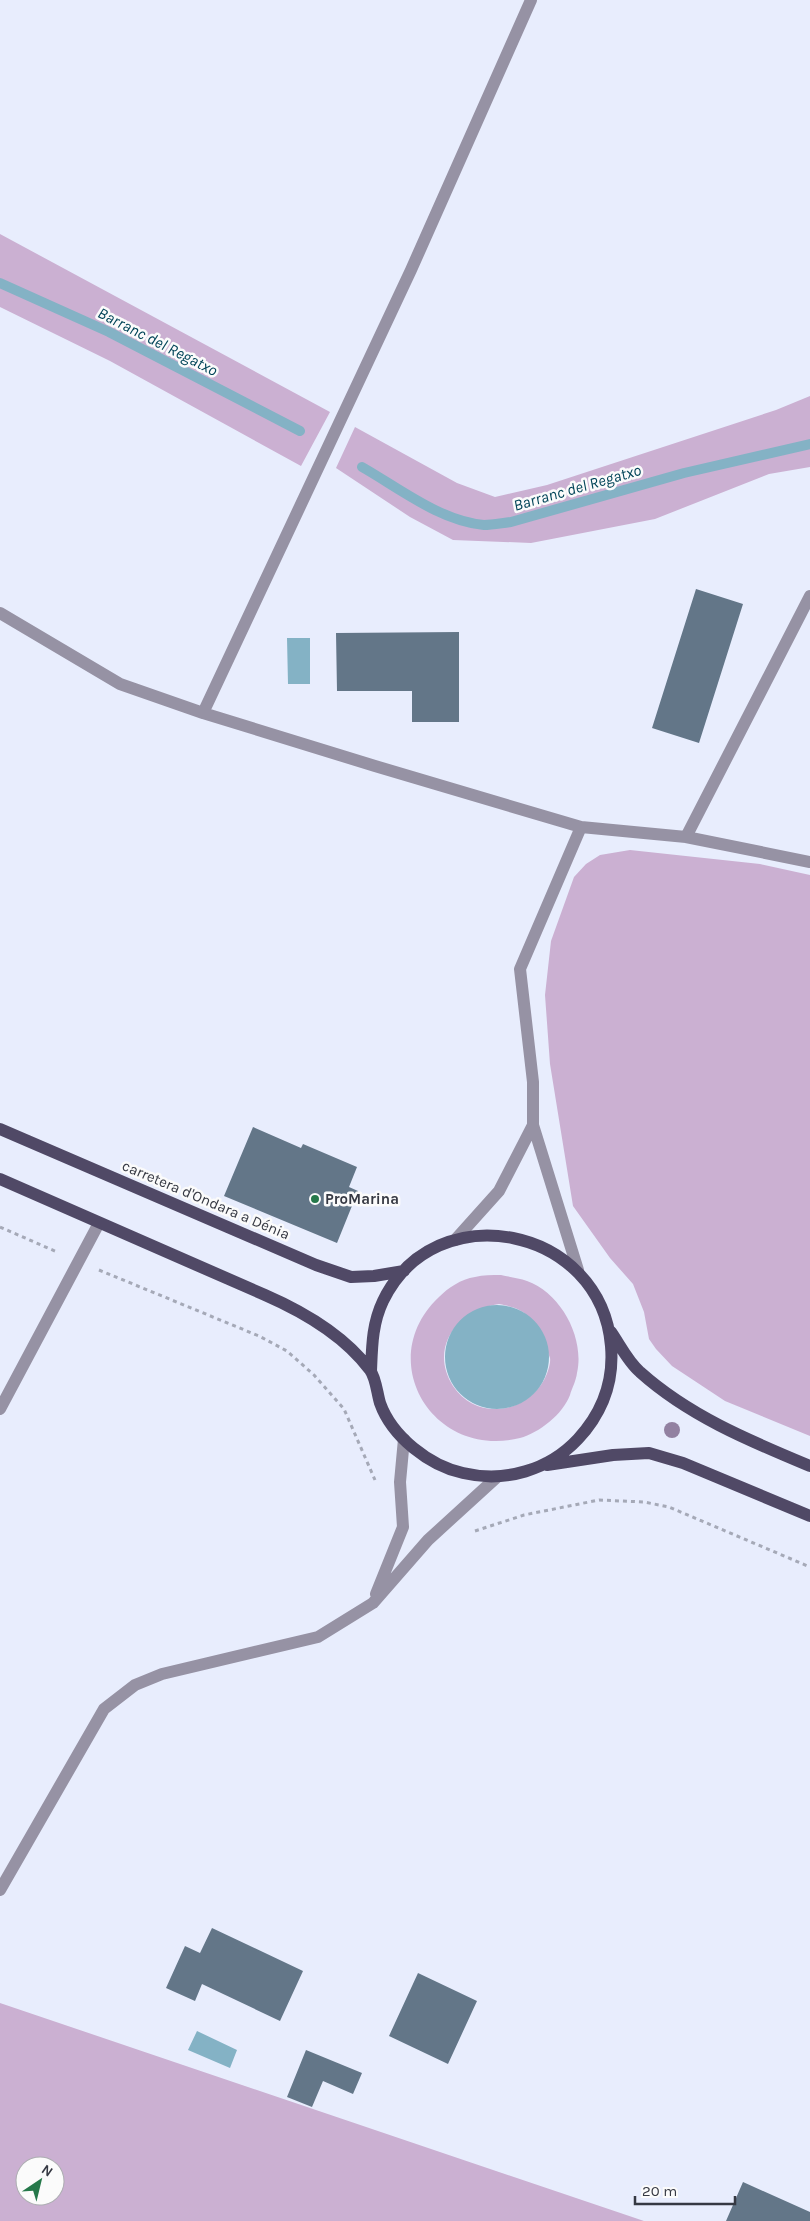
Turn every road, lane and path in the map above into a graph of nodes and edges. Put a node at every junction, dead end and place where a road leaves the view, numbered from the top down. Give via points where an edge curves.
1 (531, 0) edge
2 (810, 596) edge
3 (0, 613) edge
4 (203, 713) junction
5 (581, 826) junction
6 (686, 837) junction
7 (810, 862) edge
8 (533, 1125) junction
9 (0, 1129) edge
10 (0, 1179) edge
11 (99, 1223) junction
12 (455, 1240) junction
13 (578, 1270) junction
14 (404, 1271) junction
15 (610, 1330) junction
16 (371, 1371) junction
17 (0, 1409) edge
18 (404, 1439) junction
19 (810, 1466) edge
20 (540, 1467) junction
21 (497, 1477) junction
22 (810, 1516) edge
23 (373, 1603) junction
24 (0, 1890) edge

1 - 4 street via 411,270
2 - 6 street
3 - 4 street via 120,684
4 - 5 street
5 - 6 street
5 - 8 street via 520,969 533,1082
6 - 7 street
8 - 12 street via 499,1191
8 - 13 street
9 - 14 main road, carretera d'Ondara a Dénia via 316,1265 351,1277
10 - 11 main road
11 - 16 main road via 308,1316 342,1342
11 - 17 street
12 - 13 main road via 487,1234 520,1238 552,1250
12 - 14 main road via 428,1252
13 - 15 main road via 598,1298
14 - 16 main road via 383,1300 372,1335
15 - 19 main road via 638,1372 692,1411 737,1436
15 - 20 main road via 611,1371 606,1396 591,1425 569,1449
16 - 18 main road via 381,1406
18 - 21 main road via 439,1464 463,1473
18 - 23 street via 400,1482 403,1527
20 - 21 main road
20 - 22 main road via 613,1454 649,1453 683,1463
21 - 23 street via 428,1540
23 - 24 street via 318,1637 162,1674 135,1685 104,1709

